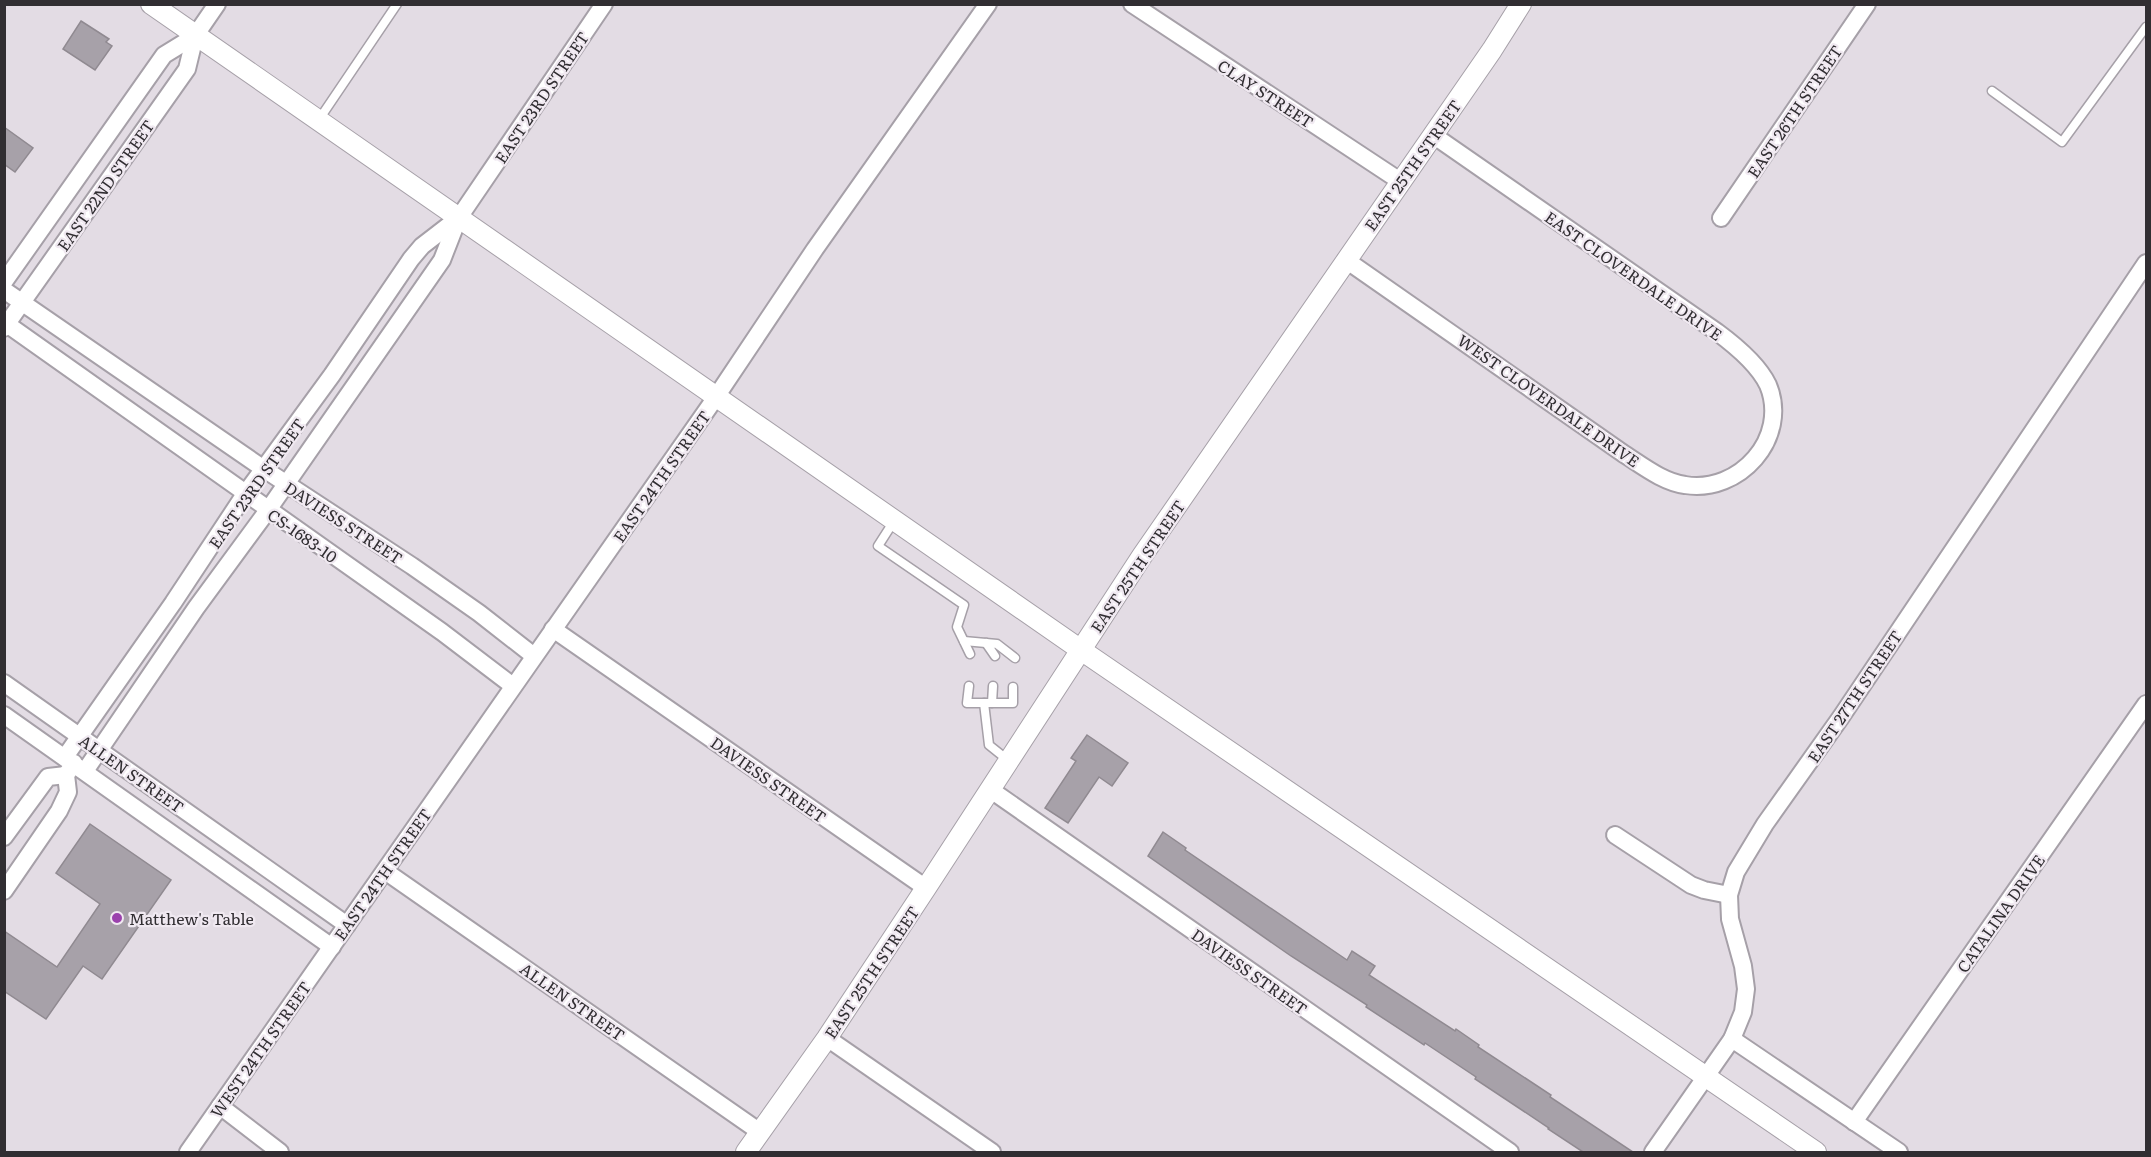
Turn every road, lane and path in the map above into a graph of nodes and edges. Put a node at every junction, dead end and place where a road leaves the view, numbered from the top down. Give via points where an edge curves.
1 (151, 4) edge
2 (217, 4) edge
3 (397, 4) edge
4 (604, 4) edge
5 (988, 4) edge
6 (1132, 4) edge
7 (1521, 4) edge
8 (1867, 4) edge
9 (2146, 27) edge
10 (195, 36) junction
11 (1992, 91) dead end
12 (318, 121) junction
13 (1433, 135) junction
14 (1400, 181) junction
15 (1721, 218) dead end
16 (458, 219) junction
17 (1346, 260) junction
18 (2146, 263) edge
19 (4, 282) edge
20 (4, 290) edge
21 (22, 302) junction
22 (6, 325) edge
23 (716, 397) junction
24 (1760, 453) joint
25 (264, 469) junction
26 (286, 484) junction
27 (245, 494) junction
28 (268, 510) junction
29 (894, 521) junction
30 (553, 629) junction
31 (964, 641) junction
32 (986, 643) junction
33 (1081, 650) junction
34 (970, 654) dead end
35 (534, 656) junction
36 (995, 656) dead end
37 (1015, 658) dead end
38 (4, 683) edge
39 (513, 686) junction
40 (969, 686) dead end
41 (993, 686) dead end
42 (1013, 687) dead end
43 (988, 703) junction
44 (2146, 704) edge
45 (4, 715) edge
46 (79, 737) junction
47 (99, 750) junction
48 (1010, 761) junction
49 (72, 767) junction
50 (991, 790) junction
51 (1615, 835) dead end
52 (4, 837) edge
53 (385, 871) junction
54 (926, 888) junction
55 (4, 891) edge
56 (1730, 895) junction
57 (347, 925) junction
58 (332, 946) junction
59 (827, 1038) junction
60 (1732, 1039) junction
61 (1707, 1077) junction
62 (220, 1106) junction
63 (1854, 1122) junction
64 (760, 1132) junction
65 (188, 1152) edge
66 (280, 1152) edge
67 (746, 1152) edge
68 (992, 1152) edge
69 (1510, 1152) edge
70 (1653, 1152) edge
71 (1816, 1152) edge
72 (1899, 1152) edge

1 - 10 street
2 - 10 street, EAST 22ND STREET
3 - 12 lane
4 - 16 street, EAST 23RD STREET
5 - 23 street, EAST 24TH STREET
6 - 14 street, CLAY STREET
7 - 13 street, EAST 25TH STREET
8 - 15 street, EAST 26TH STREET
9 - 11 lane via 2062,142
10 - 12 street
10 - 19 street, EAST 22ND STREET via 164,56
10 - 21 street, EAST 22ND STREET via 187,69
12 - 16 street
13 - 14 street, EAST 25TH STREET
13 - 24 street, EAST CLOVERDALE DRIVE via 1742,353 1757,368 1773,402 1768,438
14 - 17 street, EAST 25TH STREET
16 - 23 street
16 - 25 street, EAST 23RD STREET via 411,259
16 - 26 street, EAST 23RD STREET via 442,260
17 - 24 street, WEST CLOVERDALE DRIVE via 1665,480 1685,485 1719,483 1741,472
17 - 33 street, EAST 25TH STREET
18 - 56 street, EAST 27TH STREET via 1765,824 1736,872
20 - 21 street, DAVIESS STREET
21 - 22 street, EAST 22ND STREET
21 - 25 street, DAVIESS STREET
22 - 27 street, CS-1683-10
23 - 29 street
23 - 30 street, EAST 24TH STREET
25 - 26 street, DAVIESS STREET
25 - 27 street, EAST 23RD STREET
26 - 28 street, EAST 23RD STREET
26 - 35 street, DAVIESS STREET via 412,566
27 - 28 street, CS-1683-10
27 - 46 street, EAST 23RD STREET
28 - 39 street, CS-1683-10
28 - 47 street, EAST 23RD STREET
29 - 31 lane via 878,546 964,605 957,627
29 - 33 street
30 - 35 street, EAST 24TH STREET
30 - 54 street, DAVIESS STREET
31 - 32 lane
31 - 34 lane
32 - 36 lane
32 - 37 lane via 997,644
33 - 48 street, EAST 25TH STREET
33 - 61 street
35 - 39 street, EAST 24TH STREET
38 - 46 street, ALLEN STREET
39 - 53 street, EAST 24TH STREET
40 - 43 lane via 967,703
41 - 43 lane
42 - 43 lane via 1013,703
43 - 48 lane via 989,746
44 - 63 street, CATALINA DRIVE
45 - 49 street, ALLEN STREET
46 - 47 street, ALLEN STREET
46 - 49 street, EAST 23RD STREET
47 - 49 street, EAST 23RD STREET
47 - 57 street, ALLEN STREET
48 - 50 street, EAST 25TH STREET
49 - 52 street via 48,777
49 - 55 street via 68,792 59,811
49 - 58 street, ALLEN STREET
50 - 54 street, EAST 25TH STREET
50 - 69 street, DAVIESS STREET
51 - 56 street via 1691,885
53 - 57 street, EAST 24TH STREET
53 - 64 street, ALLEN STREET
54 - 59 street, EAST 25TH STREET
56 - 60 street, EAST 27TH STREET via 1730,919 1746,989 1743,1012
57 - 58 street, EAST 24TH STREET
58 - 62 street, WEST 24TH STREET
59 - 64 street, EAST 25TH STREET
59 - 68 street
60 - 61 street, EAST 27TH STREET
60 - 63 street
61 - 70 street, EAST 27TH STREET
61 - 71 street
62 - 65 street, WEST 24TH STREET
62 - 66 street
63 - 72 street
64 - 67 street, EAST 25TH STREET

